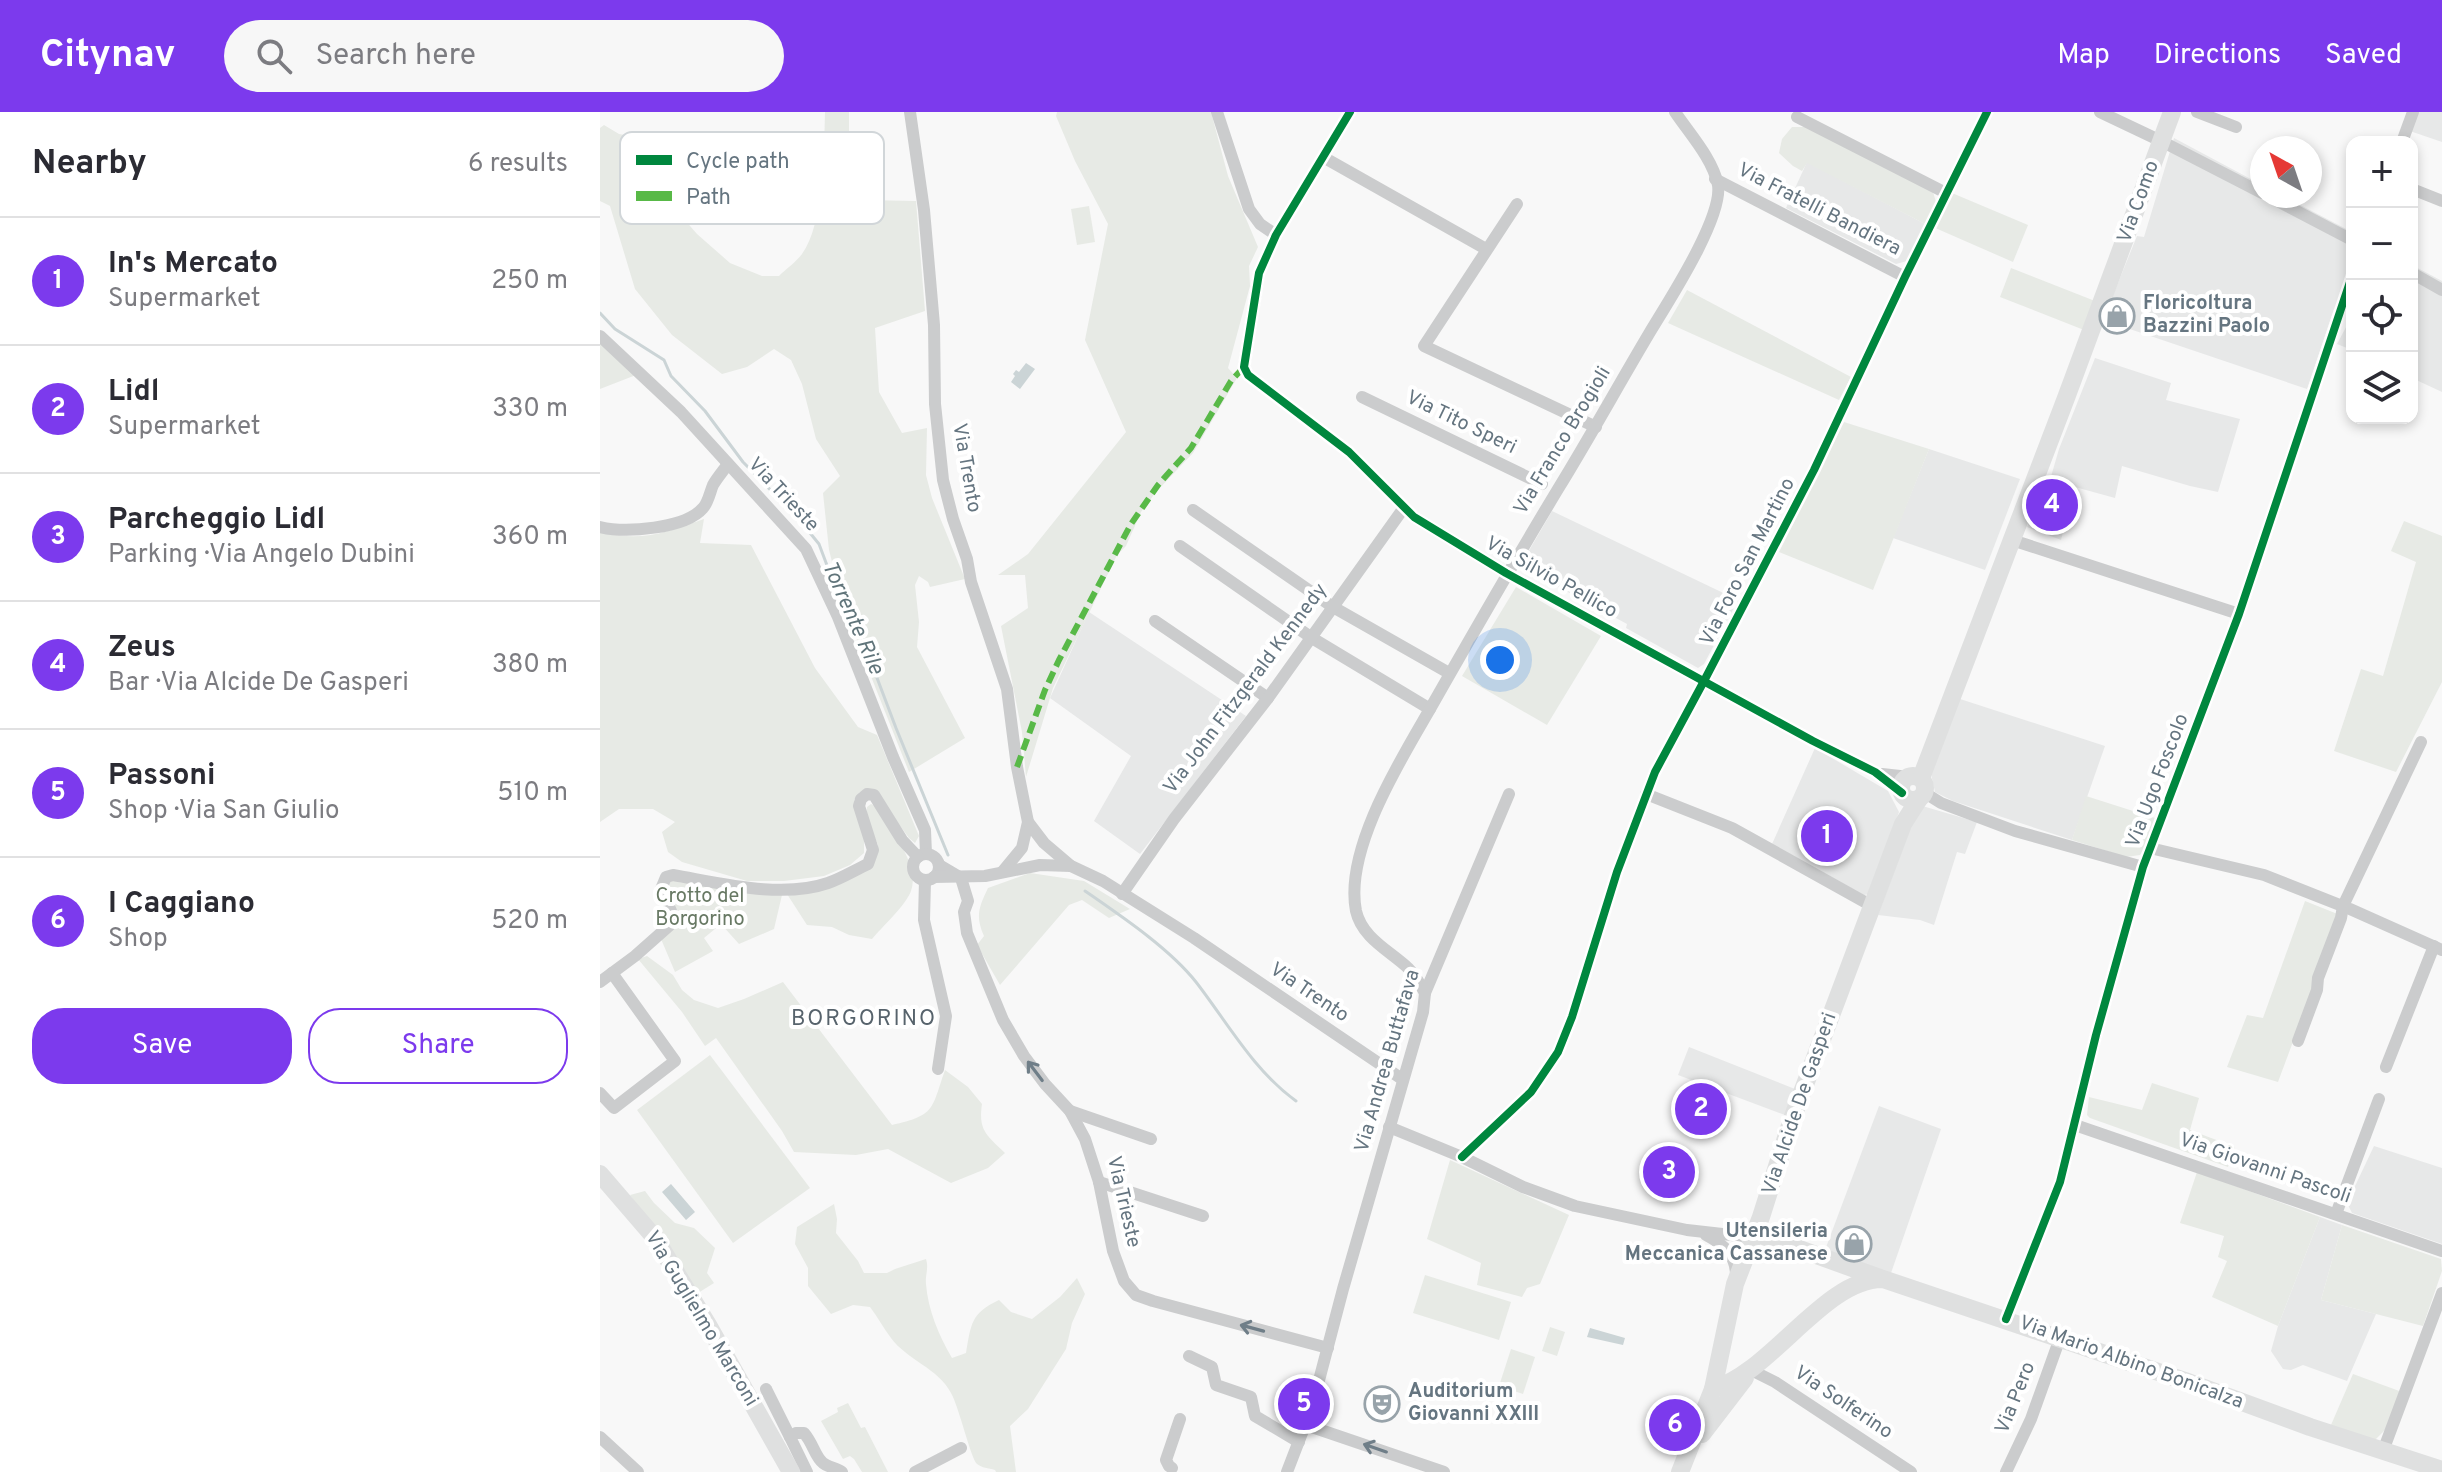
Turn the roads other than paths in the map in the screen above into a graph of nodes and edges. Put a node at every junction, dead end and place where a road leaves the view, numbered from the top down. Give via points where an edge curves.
1 (910, 112) edge
2 (1217, 112) edge
3 (1350, 112) edge
4 (1675, 112) edge
5 (1987, 112) edge
6 (2100, 112) edge
7 (2172, 112) edge
8 (2197, 112) edge
9 (2413, 112) edge
10 (1797, 117) dead end
11 (2236, 127) dead end
12 (2404, 136) edge
13 (2161, 141) junction
14 (1323, 157) junction
15 (1715, 179) junction
16 (2250, 187) edge
17 (2418, 191) edge
18 (1946, 193) junction
19 (2442, 201) edge
20 (1517, 204) dead end
21 (2291, 208) edge
22 (1276, 235) junction
23 (2346, 237) edge
24 (1486, 249) junction
25 (2418, 276) edge
26 (1905, 277) junction
27 (2351, 280) edge
28 (2442, 290) edge
29 (2105, 293) joint
30 (600, 336) edge
31 (1362, 397) dead end
32 (1596, 427) junction
33 (728, 464) junction
34 (1550, 488) junction
35 (1403, 509) junction
36 (1193, 510) dead end
37 (600, 527) edge
38 (2012, 540) junction
39 (1180, 546) dead end
40 (1506, 573) junction
41 (1333, 607) junction
42 (2239, 614) junction
43 (1155, 621) dead end
44 (1312, 638) junction
45 (1449, 673) junction
46 (1704, 681) junction
47 (1268, 698) junction
48 (1430, 709) junction
49 (2421, 742) dead end
50 (1913, 789) junction
51 (1509, 794) dead end
52 (1646, 794) junction
53 (1028, 822) junction
54 (1044, 843) junction
55 (1024, 844) junction
56 (2150, 848) junction
57 (922, 855) junction
58 (1035, 865) junction
59 (1071, 866) junction
60 (2143, 867) junction
61 (1003, 871) junction
62 (933, 874) junction
63 (985, 876) junction
64 (961, 878) junction
65 (1122, 894) junction
66 (968, 901) junction
67 (1872, 906) junction
68 (2343, 906) junction
69 (2438, 948) edge
70 (612, 973) junction
71 (600, 982) edge
72 (1425, 993) junction
73 (2298, 1041) dead end
74 (2386, 1067) dead end
75 (938, 1069) dead end
76 (1402, 1079) junction
77 (600, 1093) edge
78 (2379, 1099) dead end
79 (1070, 1111) junction
80 (2075, 1125) junction
81 (1389, 1127) junction
82 (1151, 1139) dead end
83 (1462, 1157) junction
84 (600, 1174) edge
85 (1099, 1182) junction
86 (2336, 1214) junction
87 (1203, 1216) dead end
88 (1700, 1231) junction
89 (1755, 1233) junction
90 (1721, 1243) junction
91 (1748, 1251) junction
92 (2442, 1251) edge
93 (1883, 1279) junction
94 (1735, 1284) junction
95 (2442, 1293) edge
96 (2006, 1319) junction
97 (2060, 1338) junction
98 (1328, 1348) junction
99 (1189, 1356) dead end
100 (1751, 1370) junction
101 (766, 1389) dead end
102 (1713, 1389) junction
103 (1180, 1419) dead end
104 (1306, 1425) junction
105 (600, 1437) edge
106 (790, 1437) junction
107 (1299, 1442) junction
108 (961, 1448) dead end
109 (2383, 1451) junction
110 (1681, 1468) edge
111 (2442, 1470) edge
112 (1177, 1471) edge
113 (638, 1472) edge
114 (791, 1472) edge
115 (807, 1472) edge
116 (842, 1472) edge
117 (915, 1472) edge
118 (1287, 1472) edge
119 (1444, 1472) edge
120 (1911, 1472) edge
121 (2006, 1472) edge

1 - 53 street, Via Trento via 924,210 943,480 1007,689
2 - 22 street via 1249,209
3 - 14 street
4 - 15 street
5 - 18 street, Via Foro San Martino
6 - 13 street
7 - 13 main road, Via Como
8 - 11 street
9 - 12 street
10 - 18 street
13 - 16 street
13 - 29 main road, Via Como
14 - 22 street
14 - 24 street
15 - 26 street, Via Fratelli Bandiera
15 - 32 street, Via Franco Brogioli via 1712,219
17 - 19 street
18 - 26 street, Via Foro San Martino
20 - 24 street
21 - 23 street
22 - 35 street, Via Silvio Pellico via 1259,273 1244,367 1349,452
24 - 32 street via 1424,346
25 - 28 street
26 - 46 street, Via Foro San Martino via 1814,470
27 - 42 street, Via Ugo Foscolo
29 - 38 main road, Via Alcide De Gasperi
30 - 33 street, Via Trieste
31 - 34 street, Via Tito Speri
32 - 34 street, Via Franco Brogioli
33 - 37 street via 703,508 693,515 655,528
33 - 57 street, Via Trieste via 806,549 925,830
34 - 40 street, Via Franco Brogioli
35 - 40 street, Via Silvio Pellico
35 - 41 street, Via John Fitzgerald Kennedy
36 - 41 street
38 - 42 street
38 - 50 main road, Via Alcide De Gasperi
39 - 44 street
40 - 45 street, Via Franco Brogioli
40 - 46 street, Via Silvio Pellico
41 - 44 street, Via John Fitzgerald Kennedy
41 - 45 street
42 - 56 street, Via Ugo Foscolo
43 - 47 street
44 - 47 street, Via John Fitzgerald Kennedy
44 - 48 street
45 - 48 street, Via Franco Brogioli
46 - 50 street, Via Silvio Pellico via 1875,772 1899,777
46 - 52 street, Via Foro San Martino
47 - 65 street, Via John Fitzgerald Kennedy
48 - 72 street, Via Franco Brogioli via 1374,814 1362,848 1355,897 1365,930 1412,972
49 - 68 street
50 - 60 street, Via Silvio Pellico via 2015,831
50 - 67 main road, Via Alcide De Gasperi
51 - 72 street, Via Andrea Buttafava
52 - 67 street via 1732,828
52 - 83 street, Via Foro San Martino via 1558,1052 1531,1092
53 - 54 street, Via Trento
53 - 55 street, Via Trento
54 - 55 street
54 - 58 street
54 - 59 street, Via Trento
55 - 58 street
55 - 61 street, Via Trento
56 - 60 street, Via Ugo Foscolo
56 - 68 street via 2264,875
57 - 62 street via 935,857
57 - 62 street, Via Trieste via 913,869 917,876
57 - 70 street via 902,840 874,795 867,794 859,806 873,850 868,864 828,883 800,889 666,877 661,889 671,911 670,925
58 - 59 street, Via Trento
58 - 61 street, Via Trento
59 - 65 street, Via Trento
60 - 80 street, Via Ugo Foscolo
61 - 63 street, Via Trento
62 - 64 street
62 - 75 street via 924,920 946,1016
63 - 64 street, Via Trento
63 - 66 street
64 - 66 street, Via Trieste
65 - 76 street, Via Trento
79 -> 66 street, Via Trieste via 1024,1056 1003,1020 967,933
67 - 89 main road, Via Alcide De Gasperi
68 - 69 street
68 - 73 street
69 - 74 street
70 - 71 street
70 - 77 street via 675,1061 614,1108
72 - 76 street, Via Andrea Buttafava
76 - 81 street, Via Andrea Buttafava
78 - 86 street
79 - 82 street
79 - 85 street, Via Trieste
80 - 86 street, Via Giovanni Pascoli
80 - 96 street, Via Ugo Foscolo via 2060,1182
81 - 83 street
81 - 98 street, Via Andrea Buttafava
83 - 88 street via 1575,1206
84 - 114 main road, Via Guglielmo Marconi via 655,1238
85 - 87 street
98 -> 85 street, Via Trieste via 1136,1295 1124,1281 1113,1251
86 - 92 street, Via Giovanni Pascoli
88 - 89 street
88 - 90 street
89 - 91 main road, Via Alcide De Gasperi
89 - 93 main road, Via Mario Albino Bonicalza
90 - 91 street
90 - 94 street via 1735,1261
91 - 94 main road, Via Alcide De Gasperi
93 - 96 main road, Via Mario Albino Bonicalza
93 - 100 main road via 1846,1290
94 - 102 main road, Via Alcide De Gasperi
95 - 109 street
96 - 97 main road, Via Mario Albino Bonicalza
97 - 109 main road, Via Mario Albino Bonicalza
97 - 121 street, Via Pero
98 - 104 street, Via Andrea Buttafava
99 - 107 street via 1212,1367 1216,1385 1251,1397 1255,1416
100 - 102 main road
100 - 110 main road
100 - 120 street, Via Solferino
101 - 106 street
102 - 110 main road, Via Alcide De Gasperi
103 - 112 street via 1166,1460
104 - 107 street, Via Andrea Buttafava
119 -> 104 street
105 - 113 street
106 - 115 street
106 - 116 street via 804,1433 824,1465
107 - 118 street, Via Andrea Buttafava
108 - 117 street
109 - 111 main road, Via Mario Albino Bonicalza

